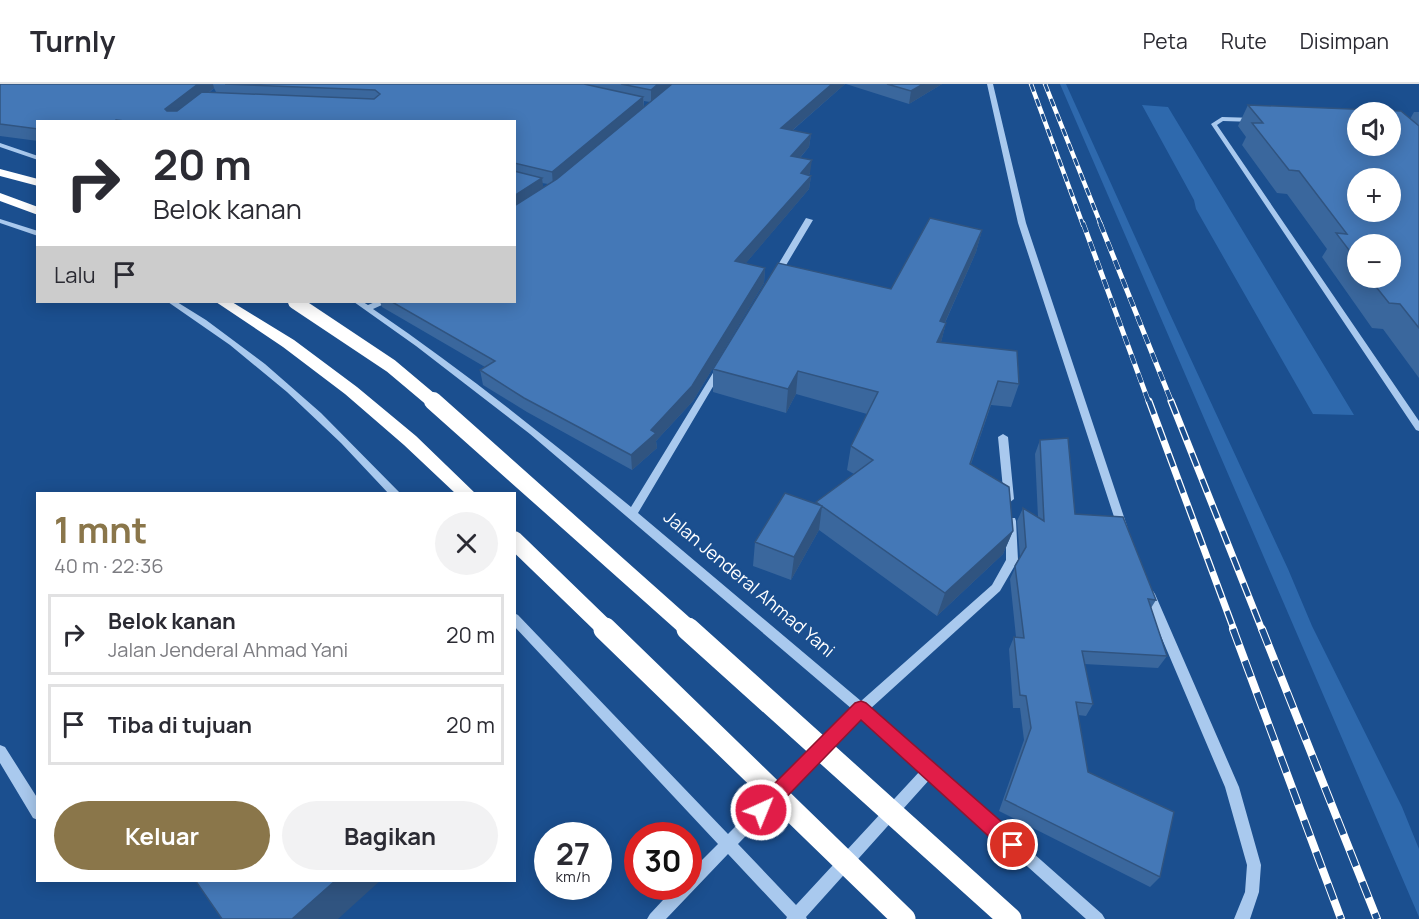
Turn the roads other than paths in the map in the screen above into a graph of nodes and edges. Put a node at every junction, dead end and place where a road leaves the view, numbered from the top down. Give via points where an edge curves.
1 (990, 84) edge
2 (1264, 120) edge
3 (0, 145) edge
4 (36, 157) edge
5 (0, 172) edge
6 (36, 182) edge
7 (0, 197) edge
8 (36, 197) edge
9 (20, 204) junction
10 (36, 210) edge
11 (808, 220) dead end
12 (0, 221) edge
13 (36, 233) edge
14 (772, 281) edge
15 (174, 303) edge
16 (225, 303) edge
17 (296, 303) edge
18 (363, 305) edge
19 (723, 363) edge
20 (1419, 429) edge
21 (1003, 437) dead end
22 (394, 492) edge
23 (465, 492) edge
24 (632, 514) junction
25 (1127, 541) edge
26 (516, 542) edge
27 (1144, 583) edge
28 (516, 620) edge
29 (861, 709) junction
30 (0, 751) edge
31 (929, 771) junction
32 (36, 810) edge
33 (727, 844) junction
34 (702, 871) edge
35 (674, 900) edge
36 (796, 918) edge
37 (655, 919) edge
38 (904, 919) edge
39 (1010, 919) edge
40 (1097, 919) edge
41 (1242, 919) edge

1 - 25 street via 1022,223
2 - 20 street via 1222,119 1214,124
3 - 4 street
5 - 6 highway
7 - 9 highway
8 - 9 highway
9 - 10 highway
11 - 14 street
12 - 13 street
15 - 22 street via 210,325 278,378
16 - 23 highway via 303,353 353,391
17 - 39 highway, bridge via 391,366 471,433
18 - 24 street, Jalan Jenderal Ahmad Yani via 420,344
19 - 24 street
21 - 29 street via 1012,560 996,588
24 - 29 street, Jalan Jenderal Ahmad Yani
26 - 38 highway, bridge
27 - 41 street via 1232,788 1245,832 1254,865 1252,892
28 - 33 street
29 - 31 street, Jalan Jenderal Ahmad Yani
29 - 33 street
30 - 32 street
31 - 36 street
31 - 40 street, Jalan Jenderal Ahmad Yani
33 - 34 street
33 - 36 street
35 - 37 street

